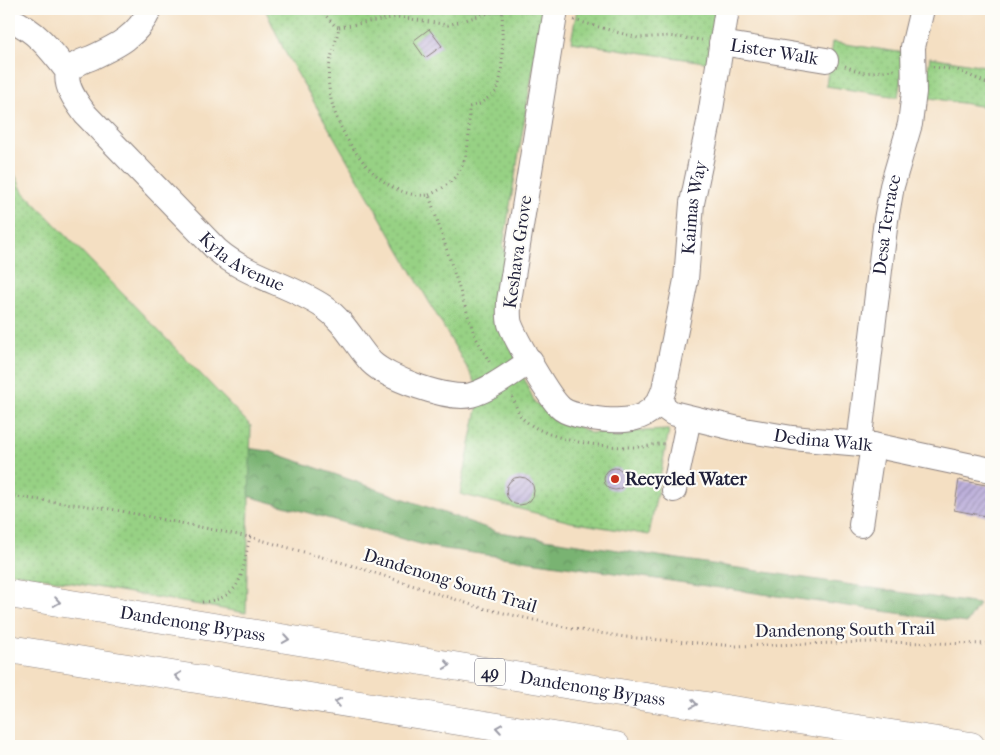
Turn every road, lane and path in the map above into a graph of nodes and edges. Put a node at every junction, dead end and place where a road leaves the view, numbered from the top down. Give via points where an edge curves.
1 (150, 9) edge
2 (320, 9) edge
3 (506, 9) edge
4 (727, 9) edge
5 (922, 9) edge
6 (555, 13) edge
7 (9, 19) edge
8 (339, 27) junction
9 (721, 43) junction
10 (826, 60) joint
11 (912, 68) junction
12 (68, 72) junction
13 (991, 85) edge
14 (429, 195) junction
15 (531, 362) junction
16 (500, 380) junction
17 (658, 403) junction
18 (689, 418) junction
19 (866, 444) junction
20 (684, 446) junction
21 (991, 470) edge
22 (674, 490) dead end
23 (9, 496) edge
24 (861, 525) dead end
25 (250, 537) junction
26 (9, 594) edge
27 (195, 601) dead end
28 (991, 644) edge
29 (9, 649) edge
30 (616, 746) edge
31 (971, 746) edge

1 - 12 street via 128,39 75,65
2 - 8 path
3 - 6 path
3 - 8 path via 448,24 398,17
3 - 14 path via 501,28 502,67 498,91 480,104 469,107 466,160 454,178
4 - 9 street, Kaimas Way
5 - 11 street, Desa Terrace via 913,47
6 - 9 path via 638,38 668,36
6 - 15 street, Keshava Grove via 509,301 511,325
7 - 12 street, Kyla Avenue via 39,37
8 - 14 path via 328,68 328,87 344,135 359,157 384,180 408,193
9 - 10 street, Lister Walk
9 - 17 street, Kaimas Way via 692,203 684,293 664,389
10 - 11 path via 862,72
11 - 13 path via 945,67
11 - 19 street, Desa Terrace via 913,108 886,220
12 - 16 street, Kyla Avenue via 72,91 86,115 217,250 240,267 325,308 380,368 397,378 451,396 471,395
14 - 16 path via 474,334
15 - 16 street, Kyla Avenue
15 - 17 street, Keshava Grove via 557,405 572,414 625,422 641,417
16 - 20 path via 523,419 556,437 616,446
17 - 18 street, Dedina Walk via 672,413
18 - 19 street, Dedina Walk via 766,435
18 - 20 street
19 - 21 street, Dedina Walk
19 - 24 street, Desa Terrace
20 - 22 street
23 - 25 path, Dandenong South Trail via 111,509
25 - 27 path via 237,586 228,596
25 - 28 path, Dandenong South Trail via 354,566 478,607 573,629 625,637 735,646 871,642
26 -> 31 highway, Dandenong Bypass / 49
30 -> 29 highway

